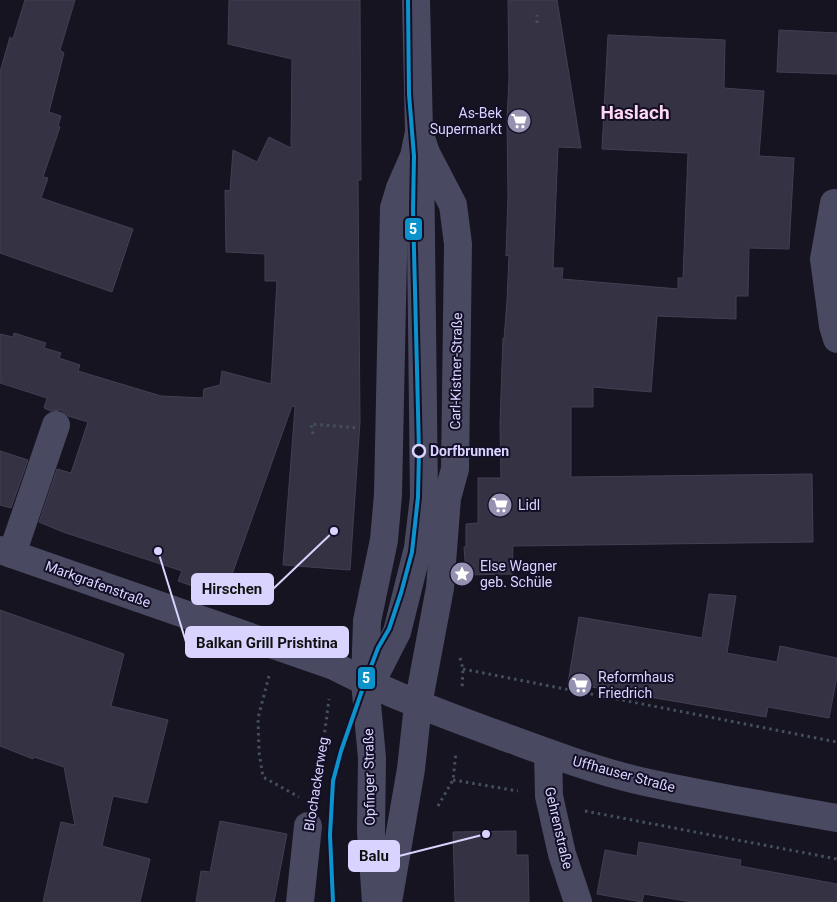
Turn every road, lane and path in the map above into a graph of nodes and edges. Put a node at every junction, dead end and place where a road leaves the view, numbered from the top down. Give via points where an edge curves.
1 (416, 0) edge
2 (537, 15) dead end
3 (537, 23) dead end
4 (419, 132) junction
5 (834, 203) dead end
6 (837, 339) edge
7 (56, 425) dead end
8 (389, 431) junction
9 (313, 434) dead end
10 (6, 552) edge
11 (277, 647) junction
12 (334, 666) junction
13 (463, 669) dead end
14 (367, 683) junction
15 (418, 705) junction
16 (837, 742) edge
17 (548, 753) junction
18 (453, 780) dead end
19 (549, 796) junction
20 (309, 817) junction
21 (837, 818) edge
22 (300, 902) edge
23 (376, 902) edge
24 (388, 902) edge
25 (578, 902) edge

1 - 4 street, Carl-Kistner-Straße
2 - 3 path
4 - 8 street, Carl-Kistner-Straße via 414,156 394,208
4 - 14 street via 424,497 418,548 397,632
4 - 15 street, Carl-Kistner-Straße via 426,153 453,205 458,244 455,469 447,498 440,588
5 - 6 street via 824,258
7 - 10 street
8 - 9 path via 311,424
8 - 14 street, Carl-Kistner-Straße via 384,540 367,621
10 - 11 street, Markgrafenstraße
11 - 12 street, Markgrafenstraße
11 - 20 path via 258,718 263,777 297,795
12 - 14 street, Markgrafenstraße
12 - 20 path, Blochackerweg
13 - 16 path
14 - 15 street, Markgrafenstraße
14 - 23 street, Opfinger Straße
15 - 17 street, Uffhauser Straße
15 - 24 street via 411,769
17 - 19 street, Gehrenstraße
17 - 21 street, Uffhauser Straße via 633,780
18 - 19 path
19 - 25 street, Gehrenstraße via 562,854
20 - 22 street, Blochackerweg

